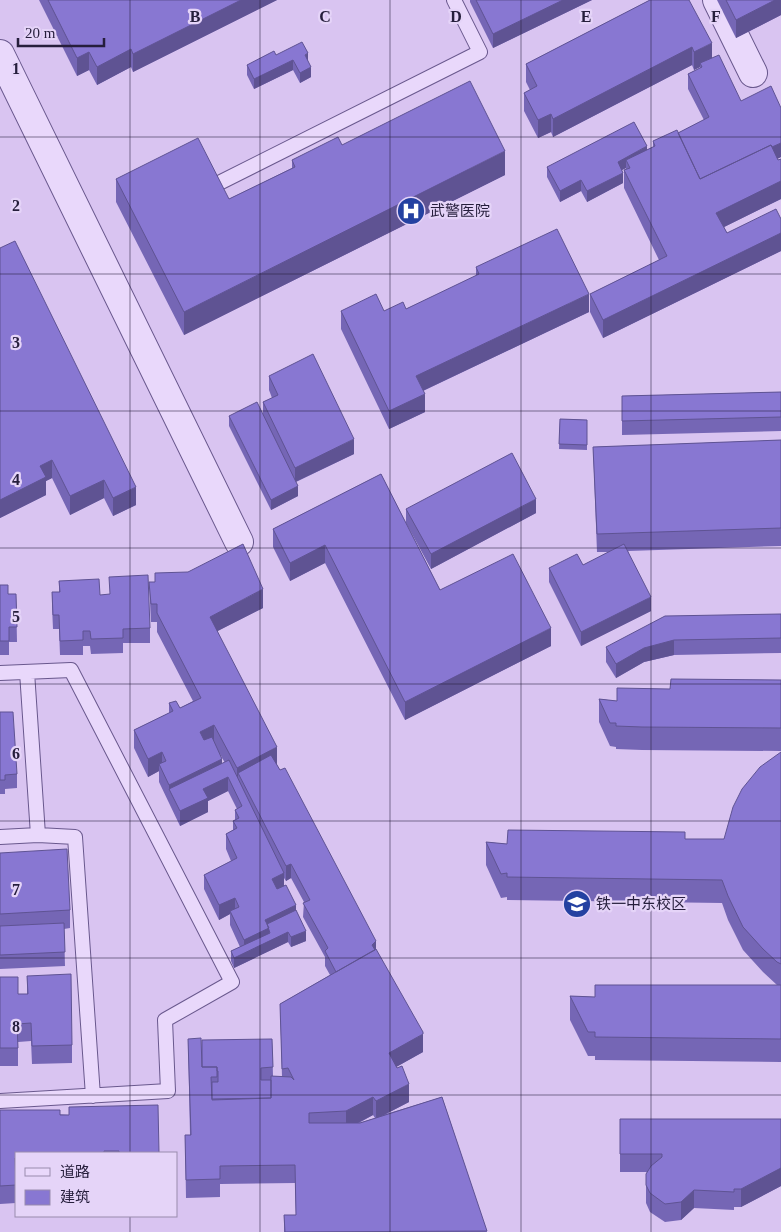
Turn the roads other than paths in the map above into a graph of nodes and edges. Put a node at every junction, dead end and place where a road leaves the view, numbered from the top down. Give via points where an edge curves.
1 (454, 0) edge
2 (717, 0) edge
3 (0, 54) edge
4 (753, 73) dead end
5 (217, 184) edge
6 (240, 542) dead end
7 (27, 672) junction
8 (0, 673) edge
9 (38, 835) junction
10 (0, 837) edge
11 (92, 1096) junction
12 (0, 1101) edge

1 - 5 lane via 480,52
2 - 4 street
3 - 6 street
7 - 8 lane
7 - 9 lane
7 - 11 lane via 72,670 232,982 165,1020 168,1091
9 - 10 lane
9 - 11 lane via 76,837
11 - 12 lane

